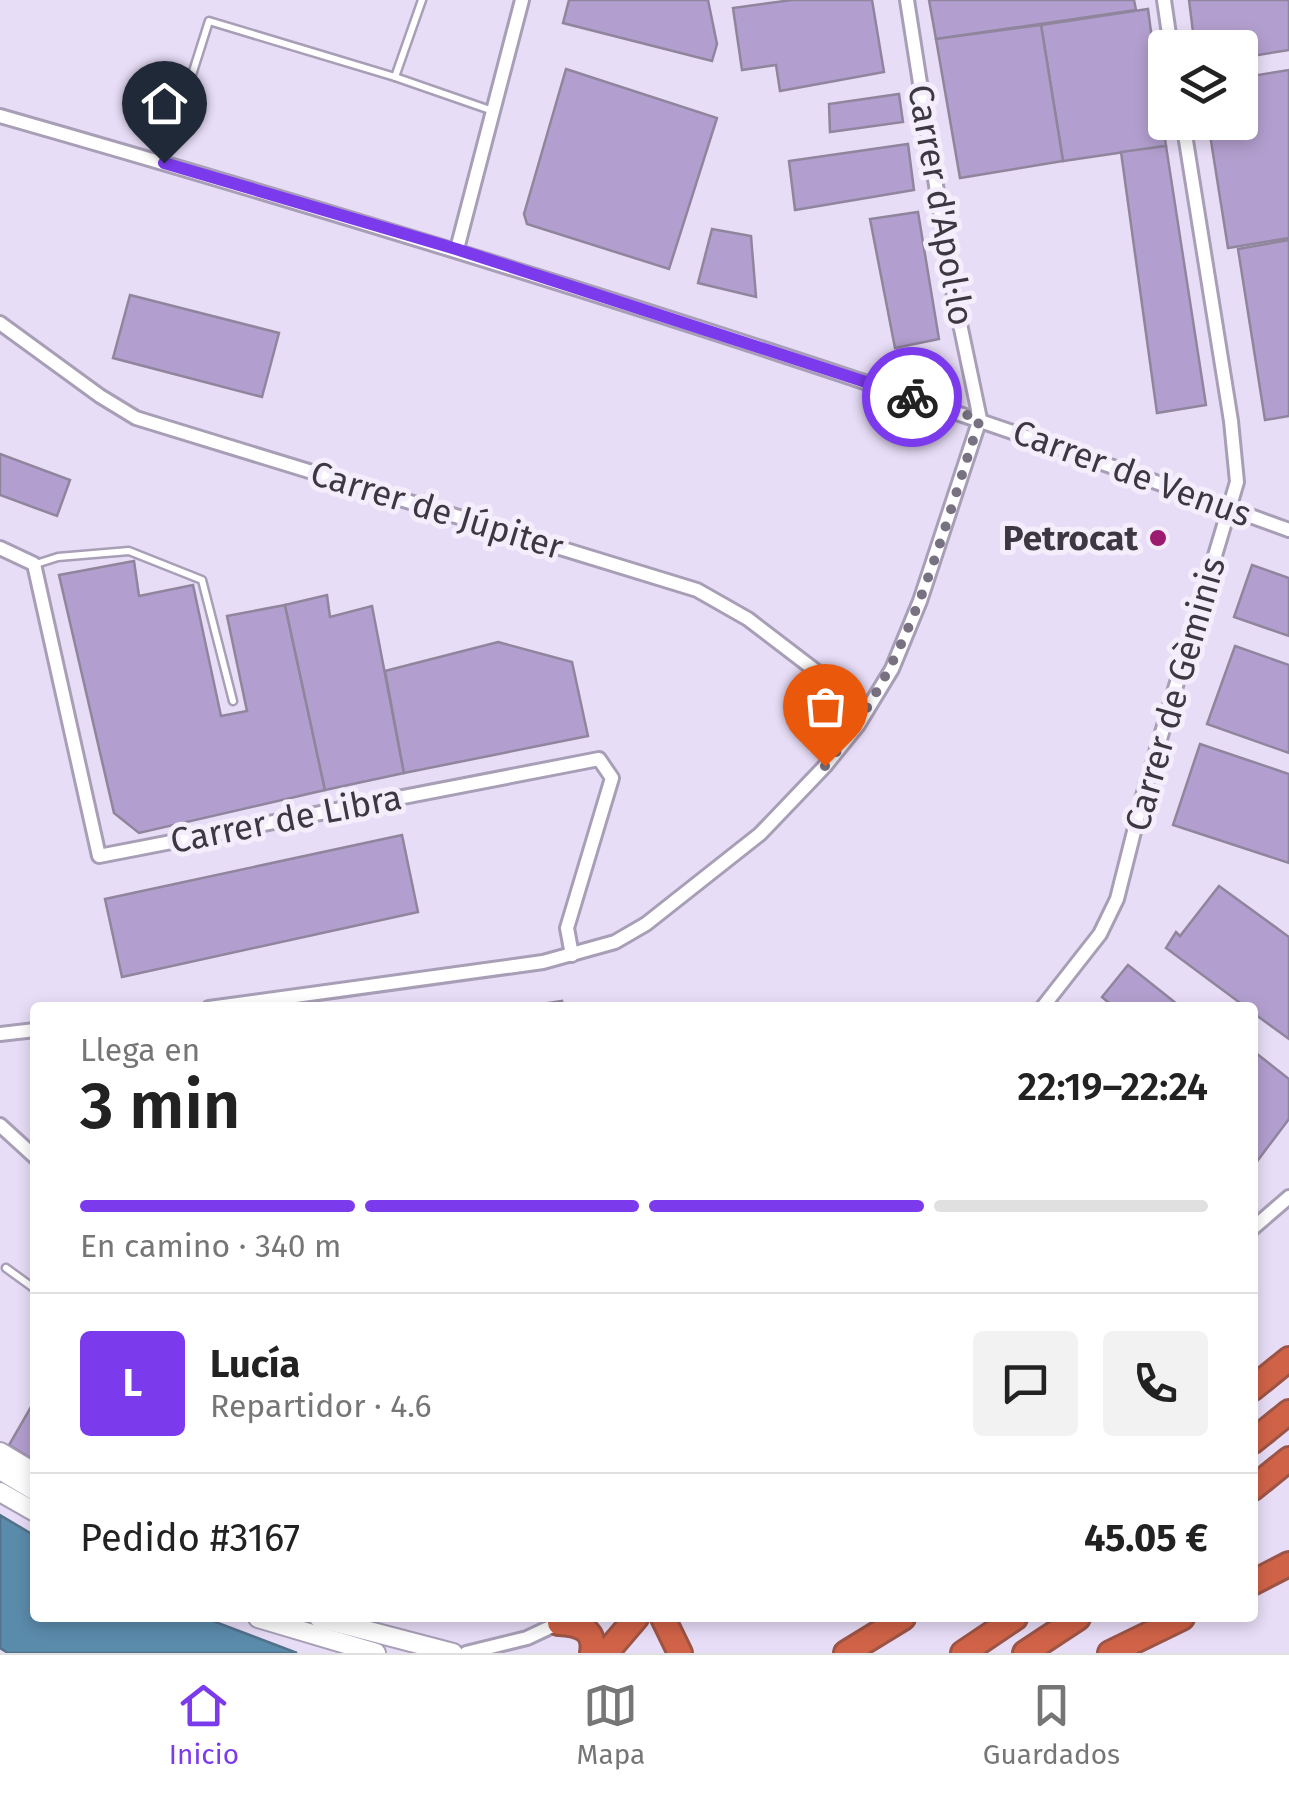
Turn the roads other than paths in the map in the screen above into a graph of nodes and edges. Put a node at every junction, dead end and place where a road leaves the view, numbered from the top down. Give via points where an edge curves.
1 (422, 0) edge
2 (522, 0) edge
3 (907, 0) edge
4 (1164, 0) edge
5 (1168, 30) edge
6 (395, 77) junction
7 (494, 111) junction
8 (0, 116) edge
9 (1186, 140) edge
10 (164, 163) junction
11 (456, 249) junction
12 (0, 323) edge
13 (980, 419) junction
14 (1231, 509) junction
15 (1289, 530) edge
16 (0, 548) edge
17 (34, 564) junction
18 (233, 702) dead end
19 (867, 710) junction
20 (572, 956) junction
21 (298, 1002) edge
22 (1047, 1002) edge
23 (30, 1031) edge
24 (0, 1034) edge
25 (0, 1125) edge
26 (30, 1152) edge
27 (1289, 1197) edge
28 (1258, 1225) edge
29 (6, 1268) dead end
30 (30, 1285) edge
31 (1289, 1360) edge
32 (1258, 1384) edge
33 (1289, 1412) edge
34 (1258, 1437) edge
35 (0, 1452) edge
36 (1289, 1458) edge
37 (0, 1470) edge
38 (30, 1470) edge
39 (1258, 1484) edge
40 (30, 1488) edge
41 (0, 1492) edge
42 (30, 1509) edge
43 (1289, 1564) edge
44 (1258, 1580) edge
45 (1289, 1584) edge
46 (1258, 1592) edge
47 (271, 1622) edge
48 (335, 1622) edge
49 (342, 1622) edge
50 (559, 1622) edge
51 (569, 1622) edge
52 (633, 1622) edge
53 (665, 1622) edge
54 (896, 1622) edge
55 (1009, 1622) edge
56 (1072, 1622) edge
57 (1174, 1622) edge
58 (353, 1627) junction
59 (376, 1653) edge
60 (453, 1653) edge
61 (466, 1653) edge
62 (592, 1653) edge
63 (606, 1653) edge
64 (680, 1653) edge
65 (846, 1653) edge
66 (963, 1653) edge
67 (1025, 1653) edge
68 (1110, 1653) edge

1 - 6 lane
2 - 7 street
3 - 13 street, Carrer d'Apol·lo
4 - 5 street
6 - 7 lane
6 - 10 lane via 209,21
7 - 11 street
8 - 10 street, Carrer de Venus
9 - 14 street, Carrer de Gèminis via 1231,421 1237,482
10 - 11 street, Carrer de Venus
11 - 13 street, Carrer de Venus
12 - 19 street, Carrer de Júpiter via 136,418 698,590 748,619
13 - 14 street, Carrer de Venus
13 - 19 street via 920,601
14 - 15 street, Carrer de Venus
14 - 22 street, Carrer de Gèminis via 1117,899 1100,934
16 - 17 street
17 - 18 lane via 129,550 202,580
17 - 20 street, Carrer de Libra via 100,856 599,758 612,778 566,928
19 - 20 street via 760,834 630,935
20 - 21 street
23 - 24 street
25 - 26 street
27 - 28 street
29 - 30 lane
31 - 32 highway
33 - 34 highway
35 - 38 main road
36 - 39 highway
37 - 40 main road
41 - 42 main road
43 - 44 highway
45 - 46 highway
47 - 59 main road
48 - 58 main road
49 - 58 main road
50 - 61 street via 527,1638
51 - 62 highway via 590,1633
52 - 63 highway
53 - 64 highway
54 - 65 highway
55 - 66 highway
56 - 67 highway
57 - 68 highway
58 - 60 main road

